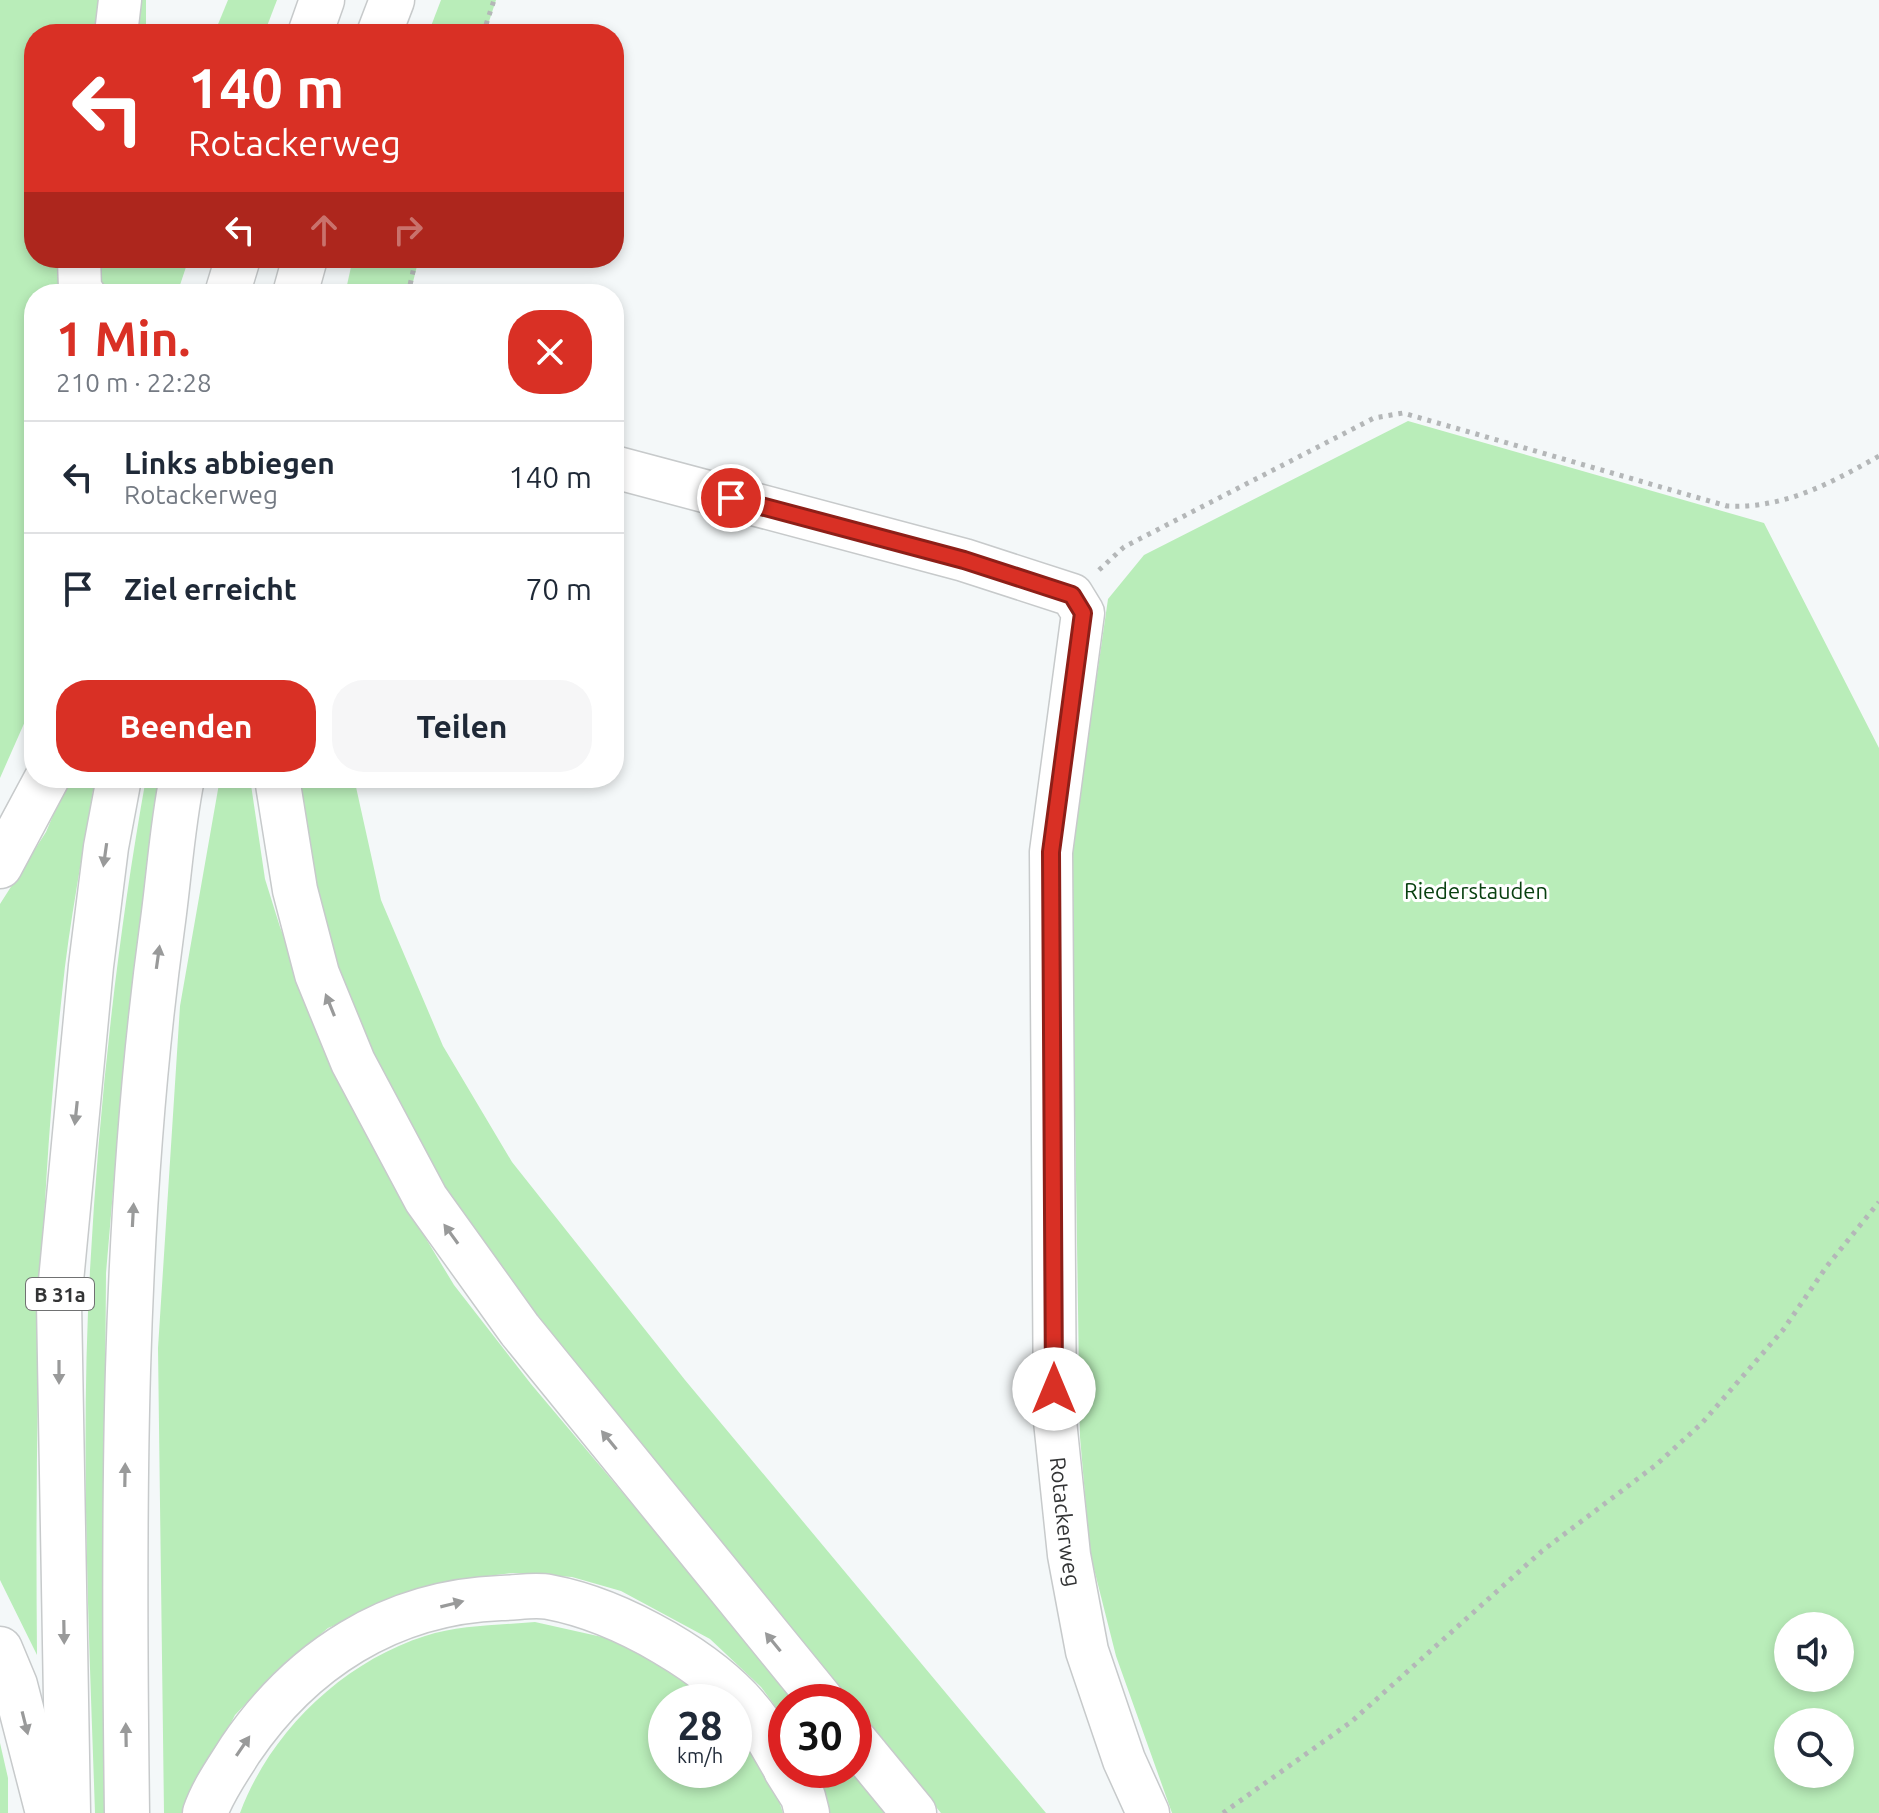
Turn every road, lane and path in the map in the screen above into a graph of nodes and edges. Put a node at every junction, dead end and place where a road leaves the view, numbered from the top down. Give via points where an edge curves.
1 (120, 0) edge
2 (322, 0) edge
3 (392, 0) edge
4 (494, 0) edge
5 (117, 24) edge
6 (314, 24) edge
7 (383, 24) edge
8 (486, 24) edge
9 (1879, 456) edge
10 (624, 470) edge
11 (1072, 595) junction
12 (42, 788) edge
13 (117, 788) edge
14 (181, 788) edge
15 (279, 788) edge
16 (0, 866) edge
17 (1879, 1202) edge
18 (0, 1649) edge
19 (808, 1684) edge
20 (768, 1739) edge
21 (872, 1762) edge
22 (797, 1788) edge
23 (48, 1813) edge
24 (68, 1813) edge
25 (127, 1813) edge
26 (205, 1813) edge
27 (807, 1813) edge
28 (914, 1813) edge
29 (1148, 1813) edge
30 (1223, 1813) edge

1 - 5 street
2 - 6 highway
3 - 7 highway
4 - 8 path
9 - 11 path via 1828,485 1758,508 1727,506 1403,413 1374,418 1124,547
10 - 11 street via 964,560
11 - 29 street, Rotackerweg via 1083,613 1051,852 1055,1421 1069,1555 1087,1651
12 - 16 highway
13 -> 24 highway, B 31a via 91,966 59,1302
25 -> 14 highway via 124,1592 132,1236 145,1055
19 -> 15 highway via 530,1342 426,1199 353,1062 317,974 295,890
17 - 30 path via 1783,1330 1702,1423 1656,1465 1531,1560 1351,1722
18 -> 23 highway via 15,1685
26 -> 20 highway via 212,1792 265,1713 323,1657 401,1616 472,1599 548,1597 628,1623 696,1661 757,1720
21 - 28 highway
22 - 27 highway

